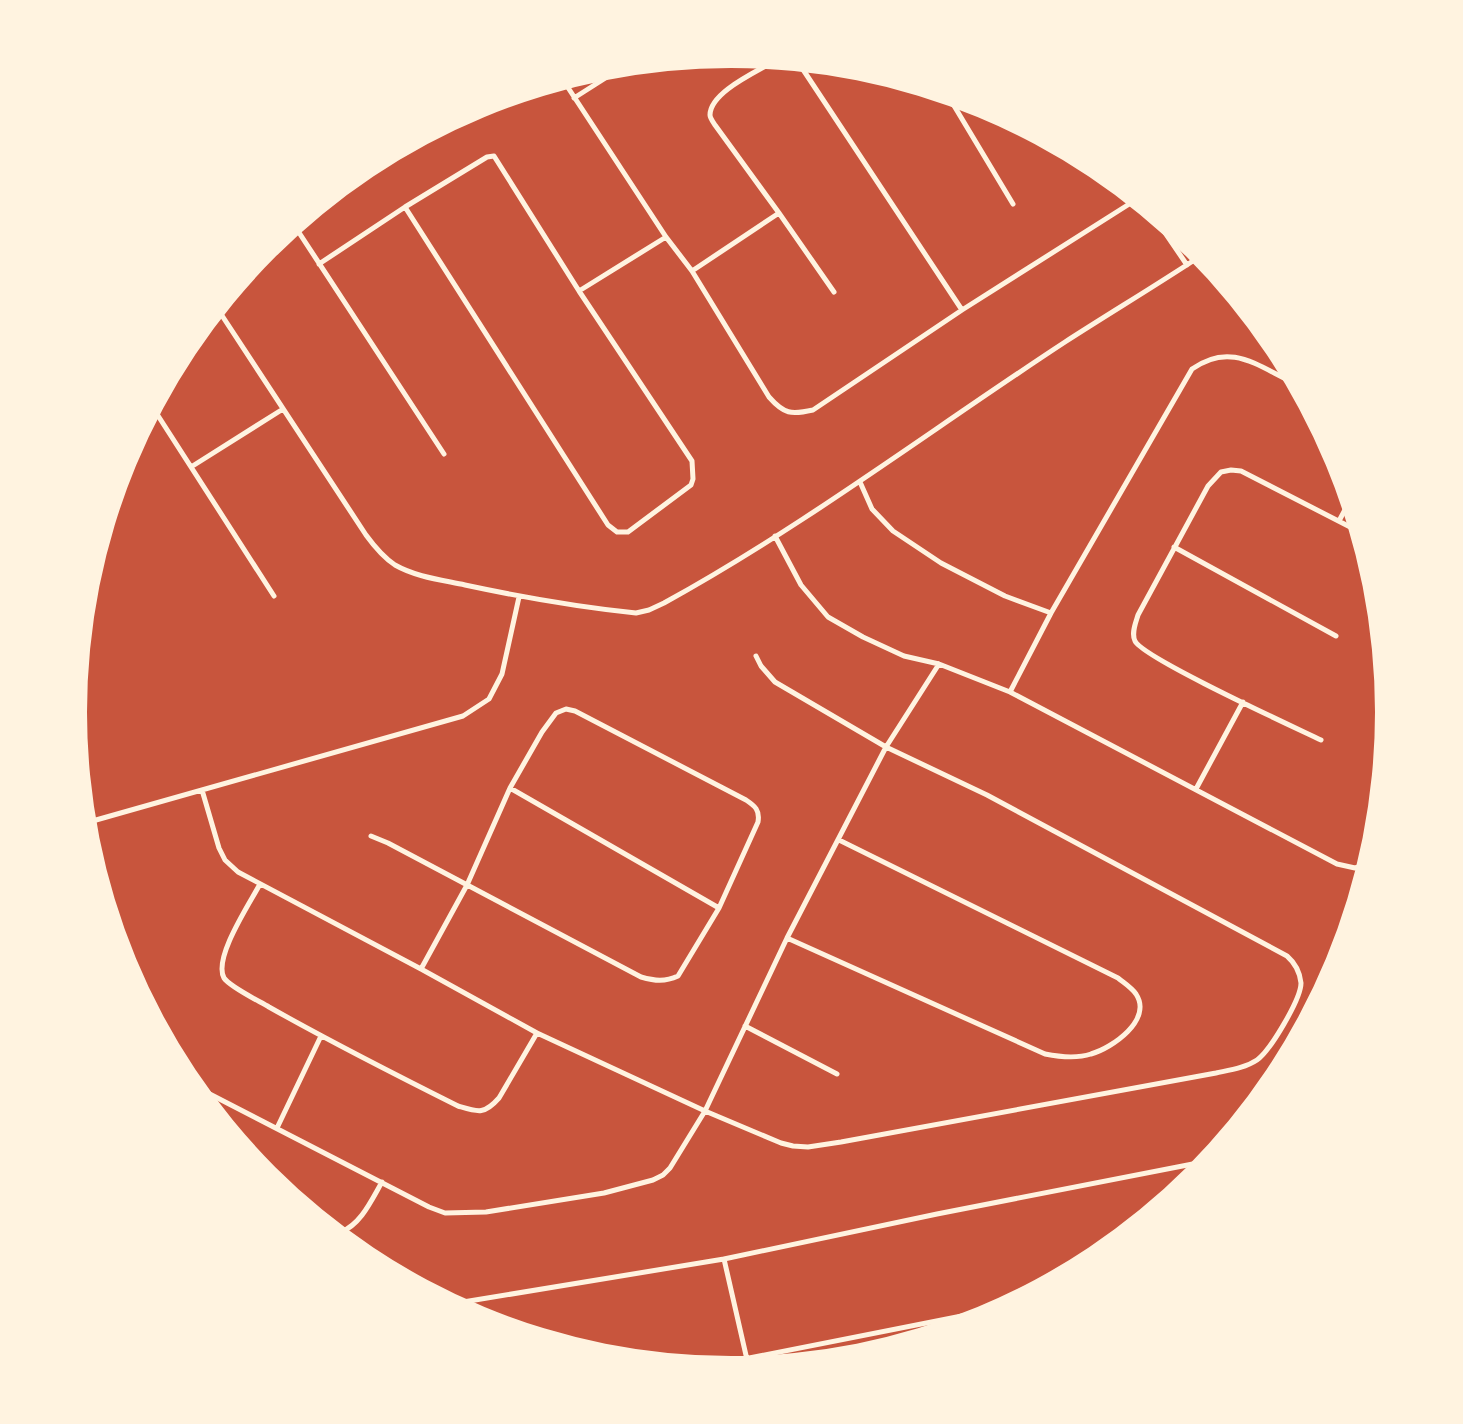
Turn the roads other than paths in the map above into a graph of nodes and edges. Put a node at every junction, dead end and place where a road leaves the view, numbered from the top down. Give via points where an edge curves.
1 (762, 69) edge
2 (804, 72) edge
3 (600, 81) edge
4 (568, 88) edge
5 (574, 98) junction
6 (959, 110) edge
7 (1013, 204) dead end
8 (1129, 205) edge
9 (405, 207) junction
10 (779, 213) junction
11 (300, 234) edge
12 (666, 237) junction
13 (1169, 239) edge
14 (1192, 262) edge
15 (319, 264) junction
16 (1187, 265) junction
17 (692, 271) junction
18 (579, 292) junction
19 (834, 292) dead end
20 (962, 310) junction
21 (223, 317) edge
22 (1282, 377) edge
23 (283, 409) junction
24 (159, 417) edge
25 (444, 454) dead end
26 (191, 467) junction
27 (860, 482) junction
28 (1344, 512) edge
29 (1339, 521) junction
30 (1348, 526) edge
31 (775, 536) junction
32 (1174, 547) junction
33 (274, 596) dead end
34 (519, 597) junction
35 (1052, 613) junction
36 (1336, 636) dead end
37 (756, 656) dead end
38 (939, 664) junction
39 (1010, 692) junction
40 (1243, 702) junction
41 (1321, 740) dead end
42 (886, 748) junction
43 (510, 788) junction
44 (1196, 789) junction
45 (202, 790) junction
46 (96, 820) edge
47 (370, 836) dead end
48 (839, 840) junction
49 (1357, 867) edge
50 (260, 884) junction
51 (467, 885) junction
52 (719, 908) junction
53 (787, 938) junction
54 (421, 969) junction
55 (745, 1026) junction
56 (537, 1033) junction
57 (321, 1036) junction
58 (837, 1074) dead end
59 (215, 1096) edge
60 (705, 1111) junction
61 (277, 1128) junction
62 (1190, 1164) edge
63 (382, 1182) junction
64 (348, 1229) edge
65 (724, 1259) junction
66 (471, 1301) edge
67 (944, 1320) edge
68 (779, 1355) edge
69 (747, 1356) edge

1 - 10 street via 719,95 710,116
2 - 20 street
3 - 5 street
4 - 5 street
5 - 12 street
6 - 7 street
8 - 20 street
9 - 15 street
9 - 18 street via 487,157 494,156
9 - 18 street via 608,525 617,532 628,532 691,484 692,461
10 - 17 street
10 - 19 street
11 - 15 street
12 - 17 street
12 - 18 street
13 - 16 street
14 - 16 street
15 - 25 street
16 - 27 street via 1065,342
17 - 20 street via 769,397 778,408 788,413 813,410
21 - 23 street
22 - 35 street via 1239,357 1216,358 1192,369
23 - 26 street
23 - 34 street via 366,535 394,564 422,576
24 - 26 street
26 - 33 street
27 - 31 street
27 - 35 street via 872,509 893,531 941,563 1005,596
28 - 29 street
29 - 30 street
29 - 32 street via 1241,471 1224,470 1208,486
31 - 34 street via 649,610 636,613 616,611
31 - 38 street via 801,585 828,617 863,638 904,656
32 - 36 street
32 - 40 street via 1138,615 1134,627 1135,641 1165,662
34 - 45 street via 502,674 489,699 463,716
35 - 39 street
37 - 42 street via 775,682
38 - 39 street
38 - 42 street
39 - 44 street
40 - 41 street
40 - 44 street
42 - 48 street
42 - 60 street via 987,796 1287,956 1297,969 1301,982 1284,1025 1259,1058 1233,1070 824,1145 808,1147 780,1142
43 - 51 street
43 - 52 street
43 - 52 street via 542,732 556,713 566,709 575,710 755,806 758,822
44 - 49 street via 1337,864
45 - 46 street
45 - 50 street via 225,860 238,872
47 - 51 street
48 - 53 street
48 - 53 street via 1118,978 1136,995 1139,1004 1135,1022 1121,1038 1090,1054 1074,1057 1045,1054
50 - 54 street
50 - 57 street via 226,948 222,969 224,978 238,990
51 - 52 street via 641,977 657,981 678,976
51 - 54 street
53 - 55 street
54 - 56 street
55 - 58 street
55 - 60 street
56 - 57 street via 499,1098 485,1111 458,1106
56 - 60 street
57 - 61 street
59 - 61 street
60 - 63 street via 663,1175 604,1193 486,1212 445,1213 429,1208
61 - 63 street
62 - 65 street
63 - 64 street via 364,1214
65 - 66 street
65 - 69 street
67 - 68 street

